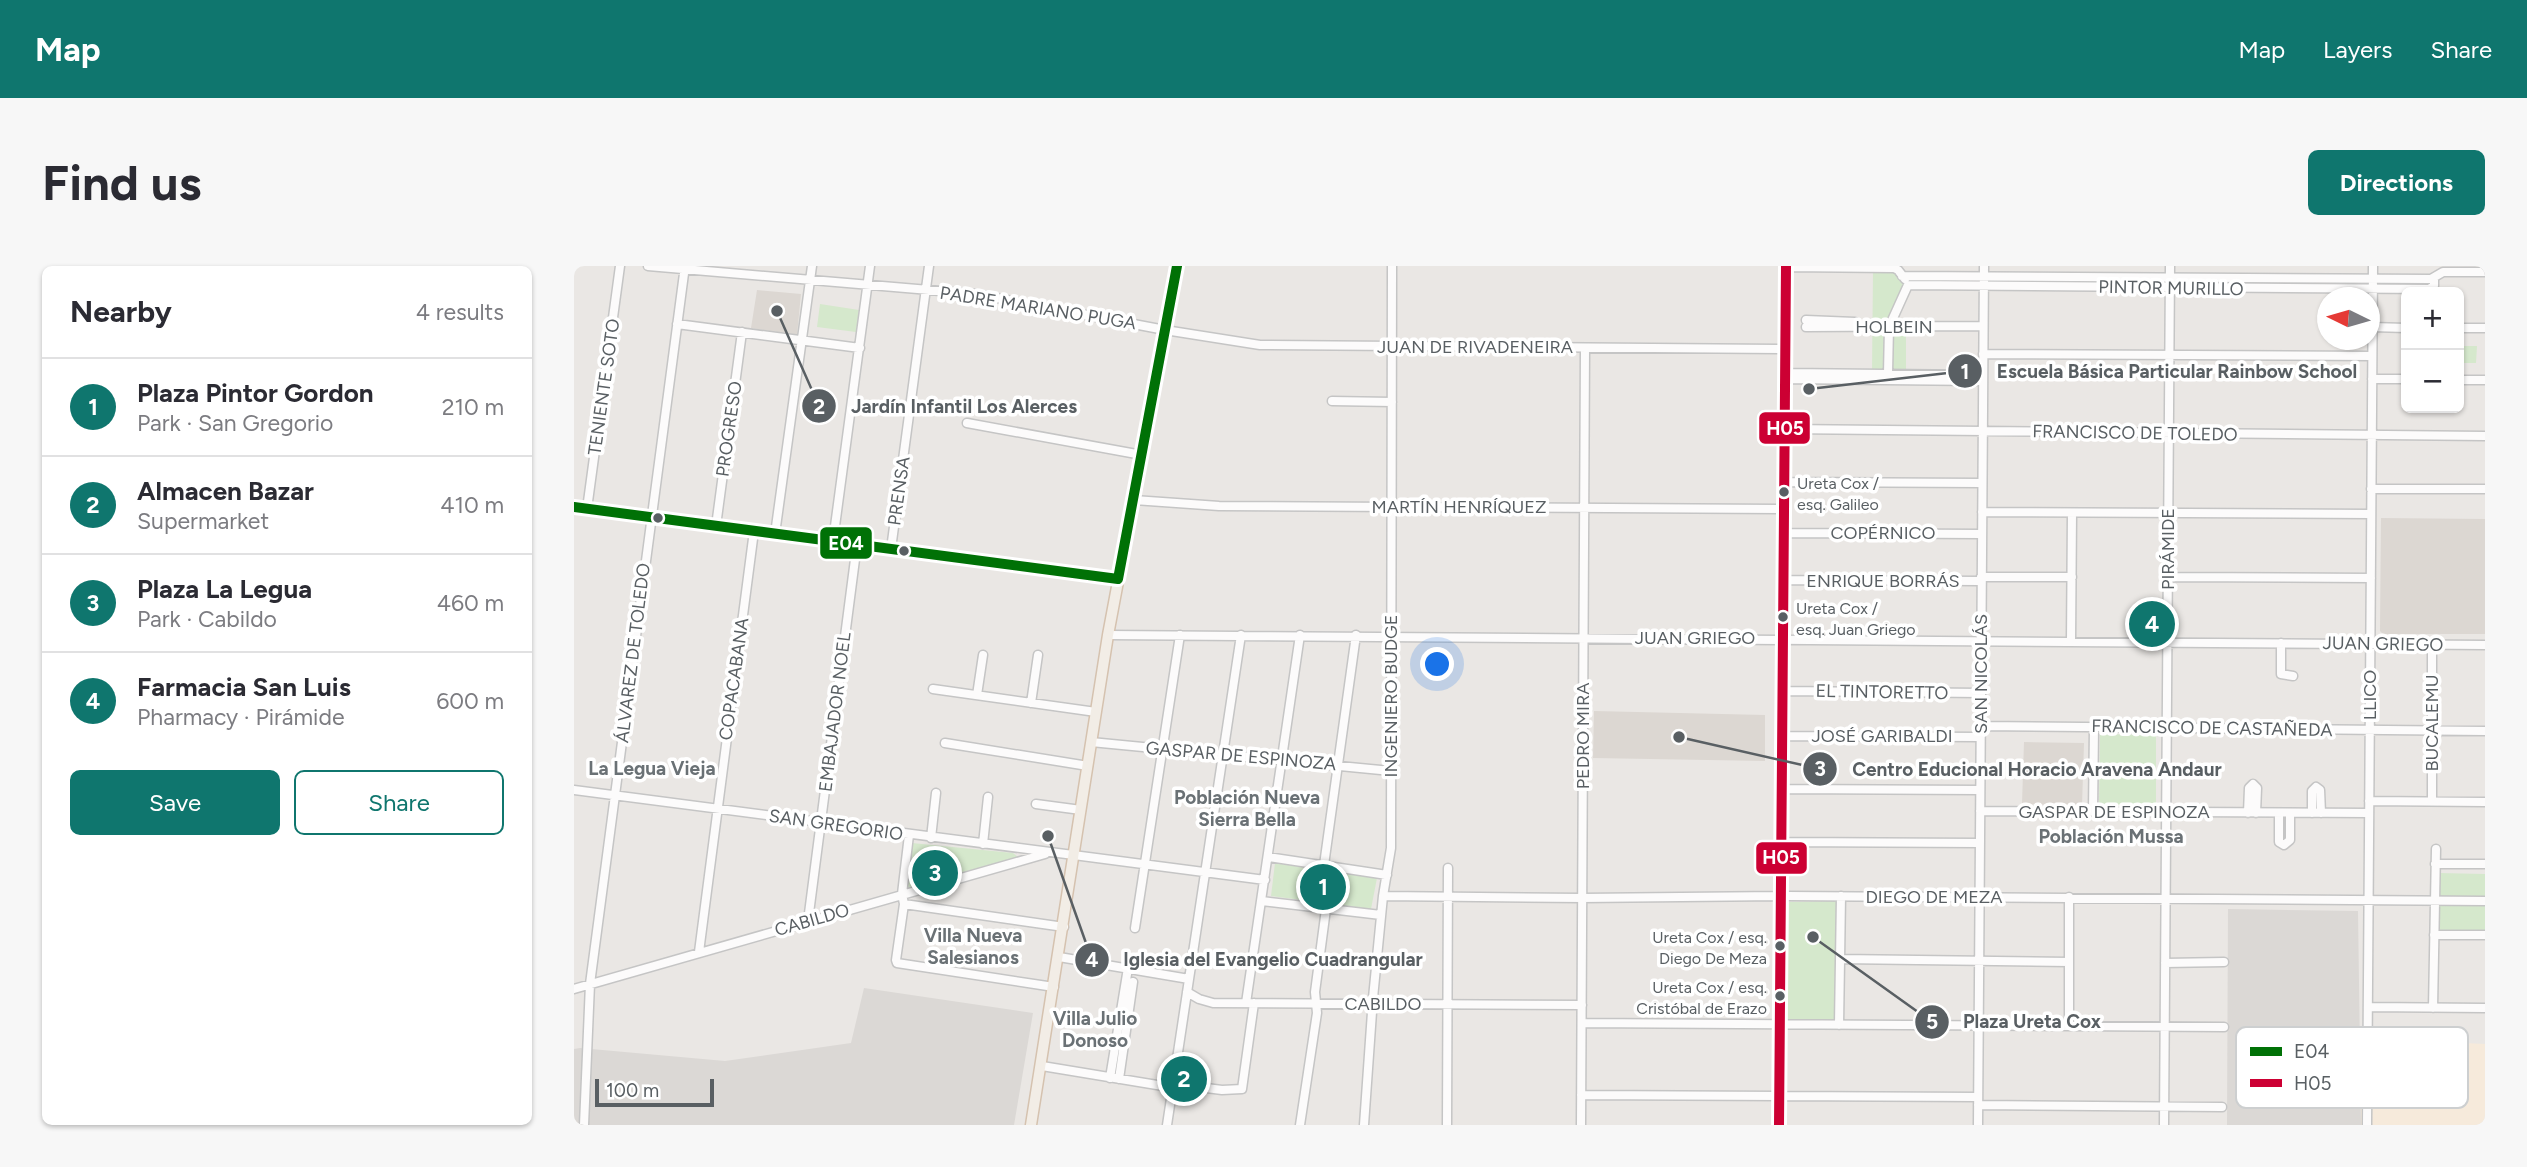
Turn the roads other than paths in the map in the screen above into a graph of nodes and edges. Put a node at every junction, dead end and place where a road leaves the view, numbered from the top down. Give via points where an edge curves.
1 (620, 266) edge
2 (648, 266) edge
3 (812, 266) edge
4 (870, 266) edge
5 (929, 266) edge
6 (1177, 266) edge
7 (1392, 266) edge
8 (1983, 266) edge
9 (2170, 266) edge
10 (2373, 266) edge
11 (1786, 267) edge
12 (685, 268) edge
13 (750, 270) edge
14 (2485, 272) edge
15 (1902, 276) junction
16 (2170, 277) junction
17 (2373, 278) junction
18 (2431, 279) junction
19 (810, 280) junction
20 (1983, 281) junction
21 (868, 285) junction
22 (1908, 285) junction
23 (2373, 287) edge
24 (2170, 288) junction
25 (2317, 289) edge
26 (2380, 289) edge
27 (926, 290) junction
28 (1806, 323) dead end
29 (677, 324) junction
30 (1890, 325) junction
31 (1983, 326) junction
32 (2380, 327) edge
33 (2401, 328) edge
34 (2464, 328) edge
35 (2485, 328) edge
36 (1166, 330) junction
37 (742, 332) junction
38 (802, 340) junction
39 (1392, 347) junction
40 (860, 348) junction
41 (1585, 348) junction
42 (1786, 349) junction
43 (2372, 350) edge
44 (1983, 354) junction
45 (2169, 355) junction
46 (2372, 356) junction
47 (1888, 373) junction
48 (1786, 376) junction
49 (1982, 378) junction
50 (2372, 379) junction
51 (2401, 379) edge
52 (2464, 380) edge
53 (2485, 380) edge
54 (1332, 401) dead end
55 (1392, 402) junction
56 (967, 423) dead end
57 (1785, 429) junction
58 (1982, 431) junction
59 (2169, 433) junction
60 (2372, 435) junction
61 (2485, 436) edge
62 (1142, 455) junction
63 (1785, 482) junction
64 (1982, 483) junction
65 (2371, 489) junction
66 (2485, 489) edge
67 (1133, 500) junction
68 (574, 507) edge
69 (1391, 507) junction
70 (1584, 508) junction
71 (587, 509) junction
72 (1785, 509) junction
73 (1982, 512) junction
74 (2072, 513) junction
75 (2168, 513) junction
76 (2371, 514) junction
77 (651, 517) junction
78 (716, 526) junction
79 (754, 531) junction
80 (1785, 533) junction
81 (775, 534) junction
82 (1982, 534) junction
83 (833, 541) junction
84 (856, 544) junction
85 (891, 549) junction
86 (2071, 577) junction
87 (2168, 577) junction
88 (2371, 578) junction
89 (1118, 579) junction
90 (1785, 582) junction
91 (1981, 582) junction
92 (1108, 635) junction
93 (1180, 635) junction
94 (1241, 635) junction
95 (1300, 635) junction
96 (1356, 635) junction
97 (1391, 635) junction
98 (1584, 637) junction
99 (1785, 638) junction
100 (1981, 640) junction
101 (2071, 641) junction
102 (2167, 642) junction
103 (2281, 643) junction
104 (2370, 644) junction
105 (2432, 644) junction
106 (2485, 645) edge
107 (983, 655) dead end
108 (1038, 655) dead end
109 (2293, 676) dead end
110 (933, 689) dead end
111 (1784, 689) junction
112 (1981, 690) junction
113 (977, 695) junction
114 (1031, 703) junction
115 (1096, 712) junction
116 (1980, 726) junction
117 (2094, 727) junction
118 (2167, 727) junction
119 (2370, 729) junction
120 (2432, 730) junction
121 (2485, 730) edge
122 (1784, 736) junction
123 (1980, 737) junction
124 (1091, 742) junction
125 (945, 743) dead end
126 (1163, 749) junction
127 (1223, 755) junction
128 (1282, 760) junction
129 (1088, 765) junction
130 (1338, 765) junction
131 (1391, 771) junction
132 (1783, 789) junction
133 (574, 790) edge
134 (1980, 790) junction
135 (936, 793) dead end
136 (615, 795) junction
137 (988, 797) dead end
138 (2369, 801) junction
139 (2432, 801) junction
140 (2485, 802) edge
141 (1036, 804) dead end
142 (717, 809) junction
143 (1081, 810) junction
144 (1980, 811) junction
145 (2093, 812) junction
146 (2166, 812) junction
147 (2278, 813) junction
148 (2290, 813) junction
149 (2369, 813) junction
150 (820, 823) junction
151 (909, 835) junction
152 (931, 838) junction
153 (1782, 842) junction
154 (1980, 843) junction
155 (983, 844) junction
156 (2436, 849) dead end
157 (1051, 852) junction
158 (1075, 854) junction
159 (1268, 857) junction
160 (1145, 864) junction
161 (2435, 864) junction
162 (2485, 864) edge
163 (1324, 865) junction
164 (1448, 868) dead end
165 (1205, 872) junction
166 (1387, 875) junction
167 (1265, 880) junction
168 (902, 894) junction
169 (1383, 896) junction
170 (1782, 896) junction
171 (1841, 896) junction
172 (1448, 897) junction
173 (1979, 897) junction
174 (2069, 897) junction
175 (1582, 898) junction
176 (2166, 898) junction
177 (2368, 900) junction
178 (2435, 900) junction
179 (1262, 901) junction
180 (2485, 901) edge
181 (904, 904) junction
182 (1326, 909) junction
183 (1381, 915) junction
184 (808, 921) junction
185 (1064, 927) junction
186 (1135, 928) dead end
187 (2434, 935) junction
188 (2485, 935) edge
189 (699, 952) junction
190 (1059, 957) junction
191 (1840, 959) junction
192 (1979, 961) junction
193 (2069, 961) junction
194 (2224, 962) dead end
195 (2165, 963) junction
196 (1128, 968) junction
197 (1189, 979) junction
198 (1133, 982) dead end
199 (590, 984) junction
200 (1054, 987) junction
201 (574, 989) edge
202 (1187, 992) junction
203 (1127, 999) junction
204 (1250, 1003) junction
205 (1316, 1004) junction
206 (1372, 1005) junction
207 (1447, 1005) junction
208 (1582, 1005) junction
209 (2368, 1007) junction
210 (2433, 1008) junction
211 (2485, 1008) edge
212 (1582, 1023) junction
213 (1780, 1024) junction
214 (1839, 1025) junction
215 (1979, 1026) junction
216 (2069, 1026) junction
217 (2164, 1027) junction
218 (2224, 1027) dead end
219 (2368, 1027) edge
220 (1042, 1066) junction
221 (1115, 1078) junction
222 (1173, 1087) junction
223 (1581, 1095) junction
224 (1780, 1096) junction
225 (1978, 1101) junction
226 (2164, 1107) junction
227 (2222, 1107) dead end
228 (1033, 1122) edge
229 (584, 1125) edge
230 (1167, 1125) edge
231 (1300, 1125) edge
232 (1364, 1125) edge
233 (1447, 1125) edge
234 (1581, 1125) edge
235 (1779, 1125) edge
236 (1978, 1125) edge
237 (2164, 1125) edge

1 - 71 street, TENIENTE SOTO
2 - 12 street, PADRE MARIANO PUGA
3 - 19 street
4 - 21 street
5 - 27 street, PRENSA
6 - 36 main road
7 - 39 street, INGENIERO BUDGE
8 - 20 street, SAN NICOLÁS
9 - 16 street, PIRÁMIDE
10 - 17 street, LLICO
11 - 15 street, PINTOR MURILLO via 1894,268
11 - 42 street
12 - 13 street, PADRE MARIANO PUGA
12 - 29 street, ÁLVAREZ DE TOLEDO
13 - 19 street, PADRE MARIANO PUGA
14 - 18 street, PINTOR MURILLO via 2443,272
15 - 20 street, PINTOR MURILLO
15 - 22 street
16 - 17 street, PINTOR MURILLO
16 - 20 street, PINTOR MURILLO
16 - 24 street, PIRÁMIDE
17 - 18 street, PINTOR MURILLO
17 - 23 street, LLICO
18 - 26 street, PINTOR MURILLO via 2435,282 2431,288
19 - 21 street, PADRE MARIANO PUGA
19 - 38 street
20 - 22 street, PINTOR MURILLO
20 - 24 street, PINTOR MURILLO
20 - 31 street, SAN NICOLÁS
21 - 27 street, PADRE MARIANO PUGA
21 - 40 street
22 - 30 street
24 - 25 street, PINTOR MURILLO
24 - 45 street, PIRÁMIDE
27 - 36 street, PADRE MARIANO PUGA via 997,298
27 - 85 street, PRENSA
28 - 30 street, HOLBEIN
29 - 37 street
29 - 77 street, ÁLVAREZ DE TOLEDO
30 - 31 street, HOLBEIN
30 - 47 street
31 - 44 street, SAN NICOLÁS
32 - 33 street
34 - 35 street
36 - 39 street, JUAN DE RIVADENEIRA via 1260,345
36 - 62 main road
37 - 38 street
37 - 78 street, PROGRESO
38 - 40 street
38 - 81 street
39 - 41 street, JUAN DE RIVADENEIRA
39 - 55 street, INGENIERO BUDGE
40 - 83 street
41 - 42 street, JUAN DE RIVADENEIRA
41 - 70 street, PEDRO MIRA
42 - 48 street
43 - 46 street, LLICO
44 - 45 street
44 - 49 street, SAN NICOLÁS
45 - 46 street
45 - 59 street, PIRÁMIDE
46 - 50 street, LLICO
47 - 48 street
47 - 49 street
48 - 49 street
48 - 57 street
49 - 58 street, SAN NICOLÁS
50 - 51 street
50 - 60 street, LLICO
52 - 53 street
54 - 55 street
55 - 69 street, INGENIERO BUDGE
56 - 62 street
57 - 58 street, FRANCISCO DE TOLEDO
57 - 63 street
58 - 59 street, FRANCISCO DE TOLEDO
58 - 64 street, SAN NICOLÁS
59 - 60 street, FRANCISCO DE TOLEDO
59 - 75 street, PIRÁMIDE
60 - 61 street, FRANCISCO DE TOLEDO
60 - 65 street, LLICO
62 - 67 main road
63 - 64 street
63 - 72 street
64 - 73 street, SAN NICOLÁS
65 - 66 street
65 - 76 street, LLICO
67 - 69 street, MARTÍN HENRÍQUEZ via 1207,506
67 - 89 main road
68 - 71 street
69 - 70 street, MARTÍN HENRÍQUEZ
69 - 97 street, INGENIERO BUDGE
70 - 72 street, MARTÍN HENRÍQUEZ
70 - 98 street, PEDRO MIRA
71 - 77 street
72 - 80 street
73 - 74 street
73 - 82 street, SAN NICOLÁS
74 - 75 street
74 - 86 street
75 - 76 street
75 - 87 street, PIRÁMIDE
76 - 88 street, LLICO
77 - 78 street
77 - 136 street, ÁLVAREZ DE TOLEDO
78 - 79 street
79 - 81 street
79 - 142 street, COPACABANA
80 - 82 street, COPÉRNICO
80 - 90 street
81 - 83 street
82 - 91 street, SAN NICOLÁS
83 - 84 street
84 - 85 street
84 - 150 street, EMBAJADOR NOEL
85 - 89 street
86 - 91 street, ENRIQUE BORRÁS
86 - 101 street
87 - 88 street
87 - 102 street, PIRÁMIDE
88 - 104 street, LLICO
89 - 92 main road
90 - 91 street, ENRIQUE BORRÁS
90 - 99 street
91 - 100 street, SAN NICOLÁS
92 - 93 street, JUAN GRIEGO
92 - 115 main road
93 - 94 street, JUAN GRIEGO
93 - 126 street
94 - 95 street, JUAN GRIEGO
94 - 127 street
95 - 96 street, JUAN GRIEGO
95 - 128 street
96 - 97 street, JUAN GRIEGO
96 - 130 street
97 - 98 street, JUAN GRIEGO
97 - 131 street, INGENIERO BUDGE
98 - 99 street, JUAN GRIEGO
98 - 175 street, PEDRO MIRA
99 - 100 street, JUAN GRIEGO
99 - 111 street
100 - 101 street, JUAN GRIEGO
100 - 112 street, SAN NICOLÁS
101 - 102 street, JUAN GRIEGO
102 - 103 street, JUAN GRIEGO
102 - 118 street, PIRÁMIDE
103 - 104 street, JUAN GRIEGO
103 - 109 street via 2281,674
104 - 105 street, JUAN GRIEGO
104 - 119 street, LLICO
105 - 106 street, JUAN GRIEGO
105 - 120 street, BUCALEMU
107 - 113 street
108 - 114 street
110 - 113 street
111 - 112 street, EL TINTORETTO
111 - 122 street
112 - 116 street, SAN NICOLÁS
113 - 114 street
114 - 115 street
115 - 124 main road
116 - 117 street, FRANCISCO DE CASTAÑEDA
116 - 123 street, SAN NICOLÁS
117 - 118 street, FRANCISCO DE CASTAÑEDA
117 - 145 street
118 - 119 street, FRANCISCO DE CASTAÑEDA
118 - 146 street, PIRÁMIDE
119 - 120 street, FRANCISCO DE CASTAÑEDA
119 - 138 street, LLICO
120 - 121 street, FRANCISCO DE CASTAÑEDA
120 - 139 street, BUCALEMU
122 - 123 street, JOSÉ GARIBALDI
122 - 132 street
123 - 134 street, SAN NICOLÁS
124 - 126 street, GASPAR DE ESPINOZA
124 - 129 main road
125 - 129 street
126 - 127 street, GASPAR DE ESPINOZA
126 - 160 street
127 - 128 street, GASPAR DE ESPINOZA
127 - 165 street
128 - 130 street, GASPAR DE ESPINOZA
128 - 159 street
129 - 143 main road
130 - 131 street, GASPAR DE ESPINOZA
130 - 163 street
131 - 166 street, INGENIERO BUDGE
132 - 134 street
132 - 153 street
133 - 136 street, SAN GREGORIO
134 - 144 street, SAN NICOLÁS
135 - 152 street
136 - 142 street, SAN GREGORIO
136 - 199 street, ÁLVAREZ DE TOLEDO
137 - 155 street
138 - 139 street
138 - 149 street, LLICO
139 - 140 street
141 - 143 street
142 - 150 street, SAN GREGORIO
142 - 189 street, COPACABANA
143 - 158 main road
144 - 145 street, GASPAR DE ESPINOZA
144 - 154 street, SAN NICOLÁS
145 - 146 street, GASPAR DE ESPINOZA
146 - 147 street, GASPAR DE ESPINOZA
146 - 176 street, PIRÁMIDE
147 - 148 street, GASPAR DE ESPINOZA
147 - 148 street via 2279,842 2284,845 2290,840
148 - 149 street, GASPAR DE ESPINOZA
149 - 177 street, LLICO
150 - 151 street, SAN GREGORIO
150 - 184 street, EMBAJADOR NOEL
151 - 152 street, SAN GREGORIO
151 - 168 street
152 - 155 street, SAN GREGORIO
153 - 154 street
153 - 170 street
154 - 173 street, SAN NICOLÁS
155 - 157 street, SAN GREGORIO
156 - 161 street
157 - 158 street, SAN GREGORIO
157 - 168 street, CABILDO
158 - 160 street, SAN GREGORIO
158 - 185 main road
159 - 163 street
159 - 167 street
160 - 165 street, SAN GREGORIO
160 - 186 street
161 - 162 street
161 - 178 street
163 - 166 street
164 - 172 street
165 - 167 street, SAN GREGORIO
165 - 197 street
166 - 169 street, INGENIERO BUDGE
167 - 179 street
168 - 181 street
168 - 184 street, CABILDO
169 - 172 street, DIEGO DE MEZA
169 - 183 street, INGENIERO BUDGE
170 - 171 street, DIEGO DE MEZA
170 - 175 street, DIEGO DE MEZA
170 - 213 street
171 - 173 street, DIEGO DE MEZA
171 - 191 street
172 - 175 street, DIEGO DE MEZA
172 - 207 street
173 - 174 street, DIEGO DE MEZA
173 - 192 street, SAN NICOLÁS
174 - 176 street, DIEGO DE MEZA
174 - 193 street
175 - 208 street, PEDRO MIRA
176 - 177 street, DIEGO DE MEZA
176 - 195 street, PIRÁMIDE
177 - 178 street, DIEGO DE MEZA
177 - 209 street, LLICO
178 - 180 street, DIEGO DE MEZA
178 - 187 street
179 - 182 street
179 - 204 street
181 - 185 street
181 - 200 street via 897,963
182 - 183 street
182 - 205 street
183 - 206 street, INGENIERO BUDGE
184 - 189 street, CABILDO
185 - 190 main road
187 - 188 street
187 - 210 street
189 - 199 street, CABILDO
190 - 196 street
190 - 200 main road
191 - 192 street
191 - 214 street
192 - 193 street
192 - 215 street, SAN NICOLÁS
193 - 216 street
194 - 195 street
195 - 217 street, PIRÁMIDE
196 - 197 street
196 - 203 street
197 - 202 street
198 - 203 street
199 - 201 street, CABILDO
199 - 229 street, ÁLVAREZ DE TOLEDO
200 - 220 main road
202 - 204 street, CABILDO via 1208,1002
202 - 222 street
203 - 221 street
204 - 205 street, CABILDO
204 - 222 street via 1242,1089
205 - 206 street, CABILDO
205 - 231 street
206 - 207 street, CABILDO
206 - 232 street, INGENIERO BUDGE
207 - 208 street, CABILDO
207 - 233 street
208 - 212 street, PEDRO MIRA
209 - 210 street
209 - 219 street, LLICO
210 - 211 street
212 - 213 street
212 - 223 street, PEDRO MIRA
213 - 214 street
213 - 224 street
214 - 215 street
215 - 216 street
215 - 225 street, SAN NICOLÁS
216 - 217 street
217 - 218 street
217 - 226 street, PIRÁMIDE
220 - 221 street
220 - 228 main road
221 - 222 street
222 - 230 street
223 - 224 street
223 - 234 street, PEDRO MIRA
224 - 225 street
224 - 235 street
225 - 226 street
225 - 236 street, SAN NICOLÁS
226 - 227 street
226 - 237 street, PIRÁMIDE

